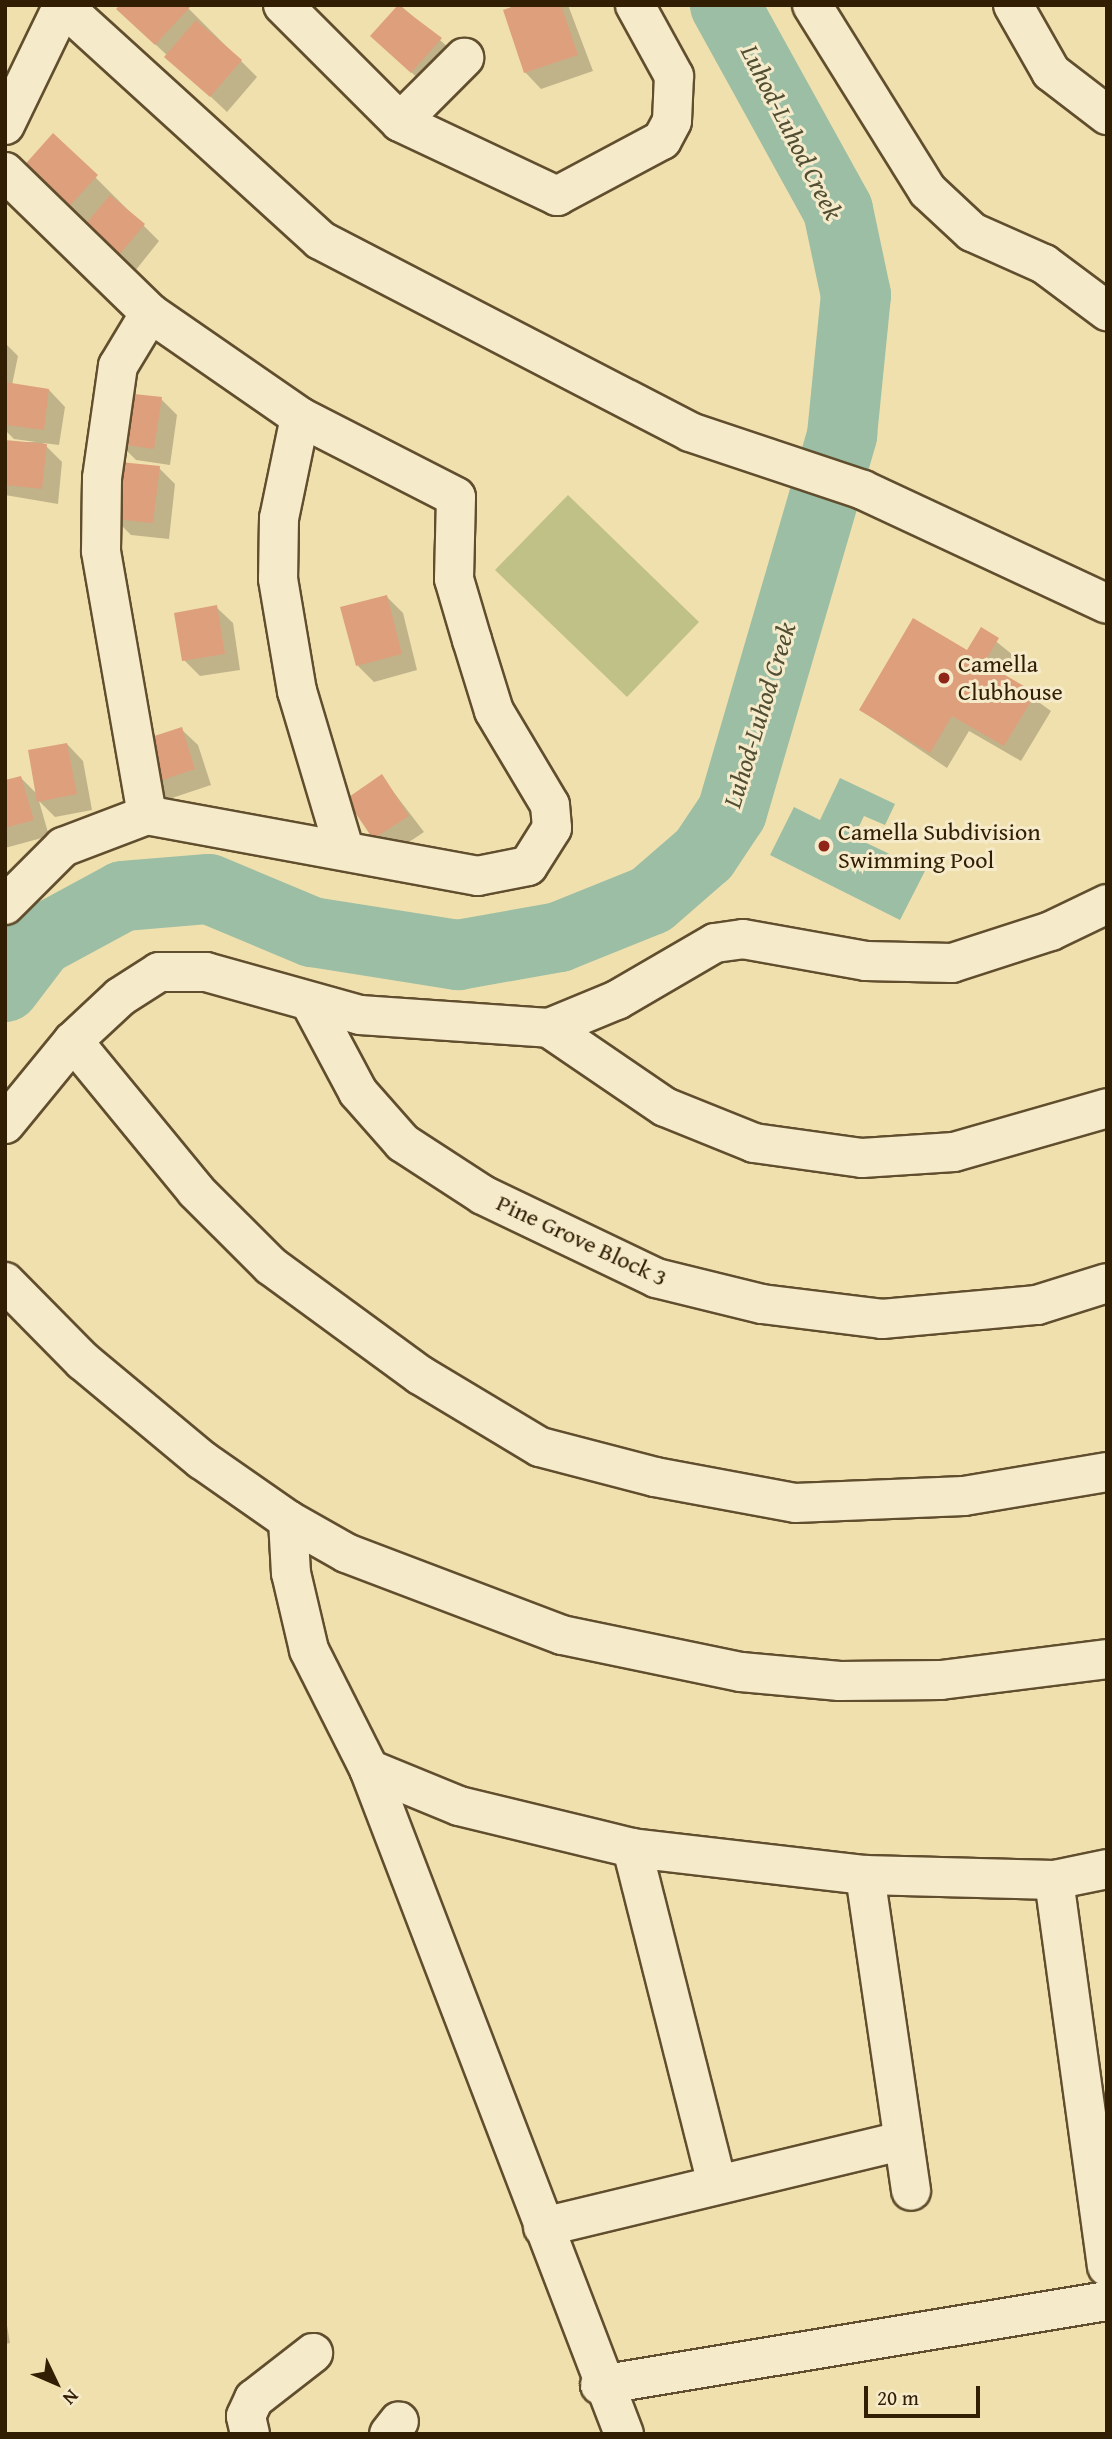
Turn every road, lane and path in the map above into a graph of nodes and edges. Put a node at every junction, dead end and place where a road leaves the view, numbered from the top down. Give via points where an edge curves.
1 (635, 5) edge
2 (813, 5) edge
3 (1013, 5) edge
4 (63, 6) edge
5 (289, 7) edge
6 (464, 58) dead end
7 (1100, 100) edge
8 (400, 122) junction
9 (5, 125) edge
10 (5, 172) edge
11 (1107, 311) edge
12 (150, 313) junction
13 (300, 417) junction
14 (1107, 604) edge
15 (147, 815) junction
16 (344, 849) junction
17 (6, 904) edge
18 (1107, 904) edge
19 (310, 1002) junction
20 (549, 1028) junction
21 (74, 1041) junction
22 (1107, 1108) edge
23 (5, 1124) edge
24 (5, 1282) edge
25 (1107, 1283) edge
26 (1107, 1472) edge
27 (288, 1520) junction
28 (1107, 1658) edge
29 (369, 1769) junction
30 (632, 1849) junction
31 (1107, 1869) edge
32 (865, 1875) junction
33 (1054, 1880) junction
34 (900, 2141) junction
35 (717, 2183) junction
36 (911, 2191) dead end
37 (543, 2227) junction
38 (1107, 2266) edge
39 (1107, 2301) edge
40 (313, 2353) dead end
41 (600, 2385) junction
42 (250, 2434) edge
43 (624, 2434) edge

1 - 8 street via 674,76 672,121 663,140 580,189 557,196 534,190
2 - 11 street via 928,191 972,232 1044,264
3 - 7 street via 1051,72
4 - 9 street
4 - 14 street via 320,240 690,432 863,490
5 - 8 street
6 - 8 street
10 - 12 street
12 - 13 street
12 - 15 street via 118,366 102,502 102,551
13 - 16 street via 279,518 278,579 297,691
13 - 16 street via 456,497 454,579 472,640 495,711 550,806 552,828 528,866 478,876 442,873
15 - 16 street via 257,840
15 - 17 street via 63,847
18 - 20 street via 1051,931 952,963 866,961 743,939 715,943 617,1000
19 - 20 street via 360,1015
19 - 21 street via 206,972 159,972
19 - 25 street, Pine Grove Block 3 via 358,1092 403,1143 484,1195 656,1278 761,1304 881,1319 1037,1305
20 - 22 street via 665,1107 754,1143 862,1158 954,1152
21 - 23 street
21 - 26 street via 196,1191 271,1266 420,1375 540,1447 655,1478 795,1503 964,1496
24 - 27 street via 83,1361 182,1444
27 - 28 street via 346,1553 562,1635 645,1656 840,1681 941,1681
27 - 29 street via 291,1573 309,1650
29 - 30 street via 459,1806
29 - 37 street
30 - 32 street
30 - 35 street
31 - 33 street
32 - 33 street
32 - 34 street
33 - 38 street
34 - 35 street
34 - 36 street
35 - 37 street
37 - 41 street
39 - 41 street
40 - 42 street via 254,2399 246,2416
41 - 43 street

